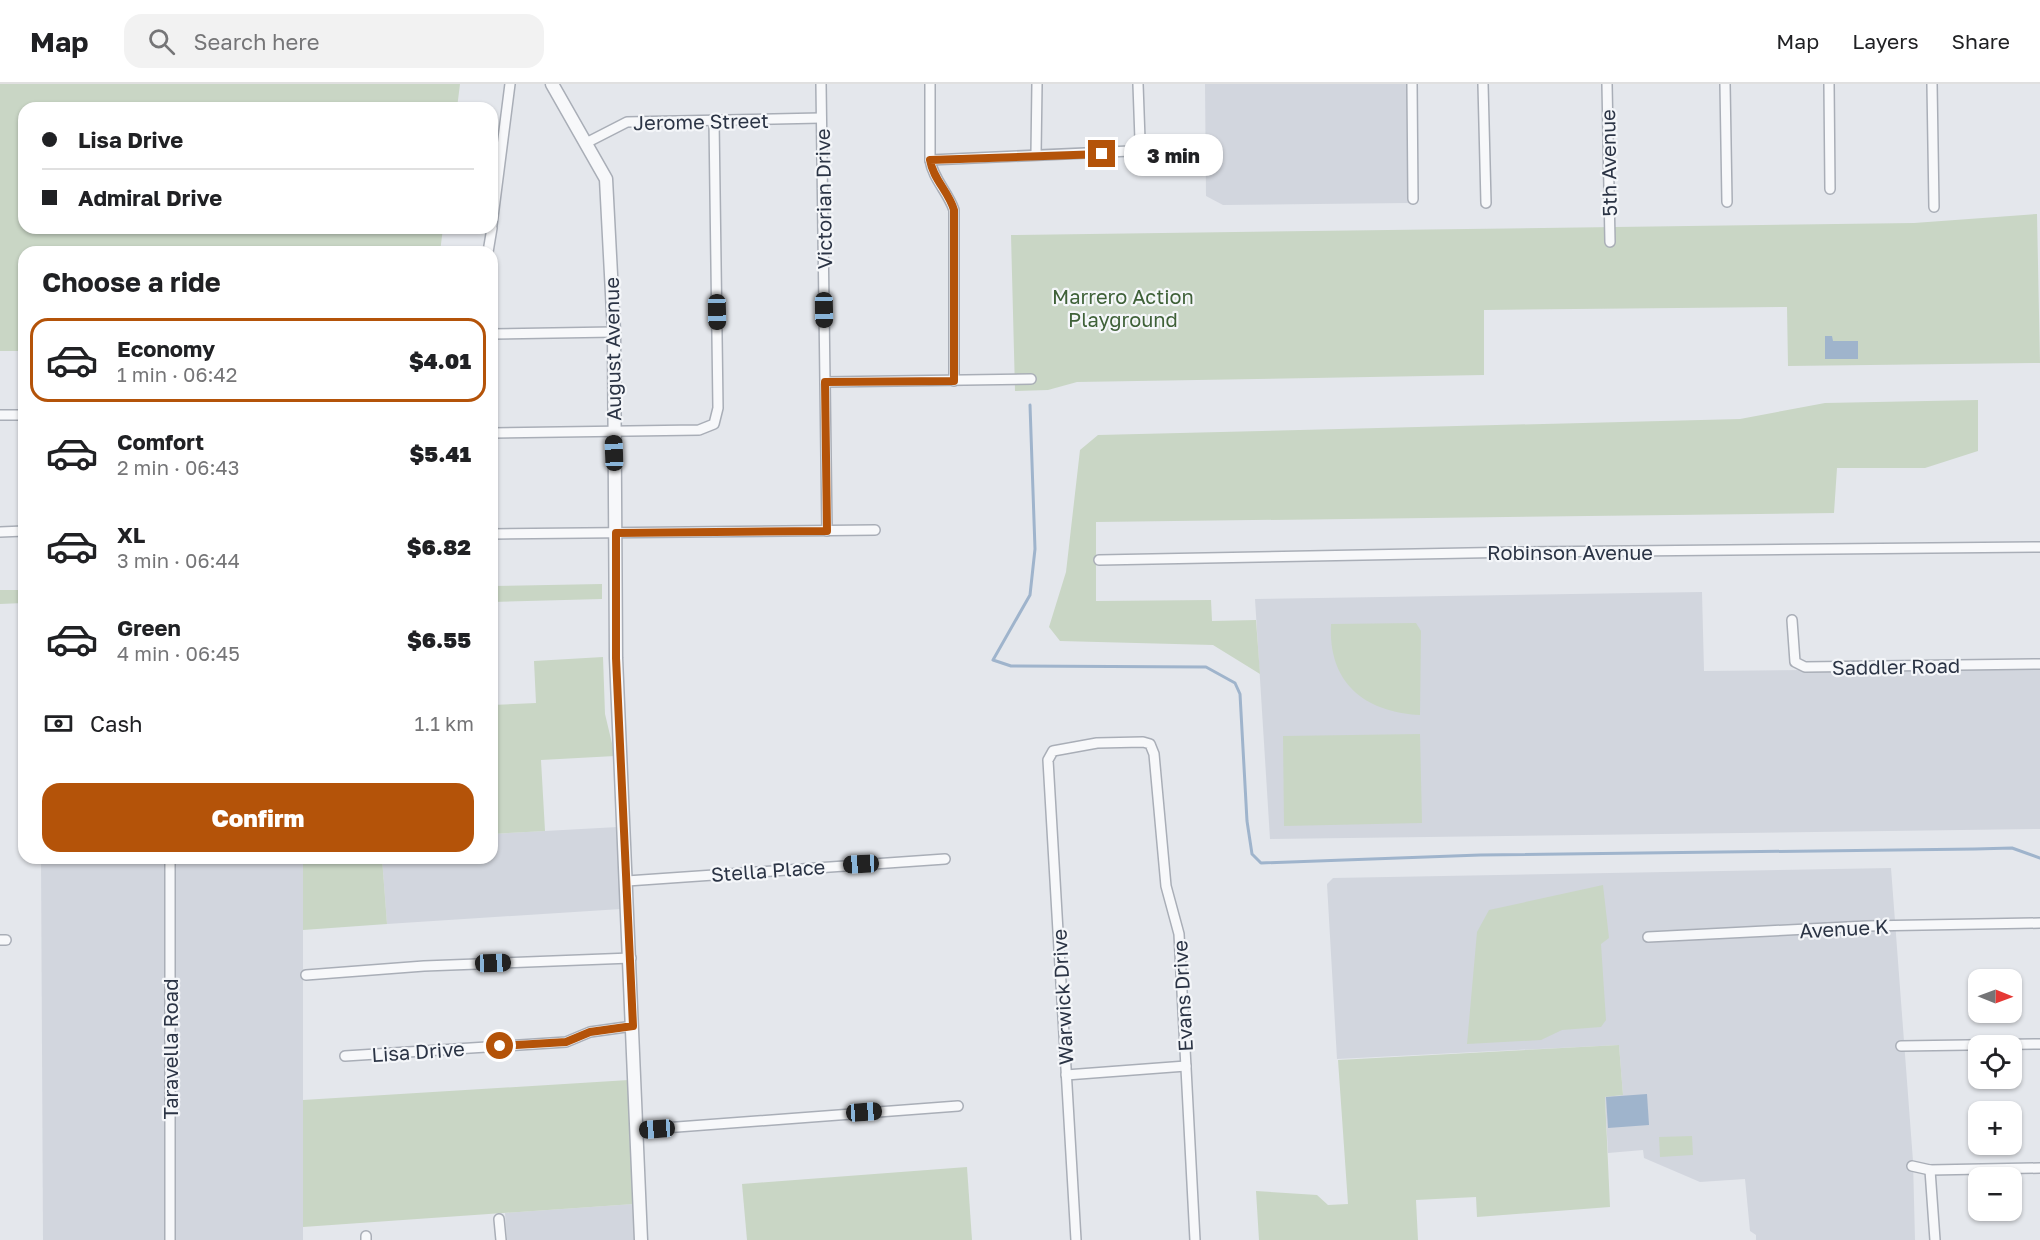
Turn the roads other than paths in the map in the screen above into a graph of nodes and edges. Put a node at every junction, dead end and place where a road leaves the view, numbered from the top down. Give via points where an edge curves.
1 (510, 84) edge
2 (552, 84) edge
3 (821, 84) edge
4 (930, 84) edge
5 (1037, 84) edge
6 (1138, 84) edge
7 (1412, 84) edge
8 (1483, 84) edge
9 (1607, 84) edge
10 (1725, 84) edge
11 (1829, 84) edge
12 (1932, 84) edge
13 (821, 118) junction
14 (714, 120) junction
15 (586, 143) junction
16 (498, 153) edge
17 (1036, 154) junction
18 (930, 160) junction
19 (1830, 189) dead end
20 (1413, 199) dead end
21 (1727, 202) dead end
22 (1486, 203) dead end
23 (1934, 207) dead end
24 (1610, 242) dead end
25 (614, 332) junction
26 (498, 334) edge
27 (1031, 380) dead end
28 (954, 381) junction
29 (825, 382) junction
30 (0, 415) edge
31 (18, 415) edge
32 (498, 433) edge
33 (614, 433) junction
34 (875, 530) dead end
35 (18, 531) edge
36 (827, 531) junction
37 (0, 532) edge
38 (616, 533) junction
39 (498, 534) edge
40 (2040, 547) edge
41 (1099, 560) dead end
42 (1792, 620) dead end
43 (2040, 664) edge
44 (1050, 753) joint
45 (945, 859) dead end
46 (170, 864) edge
47 (627, 881) junction
48 (2040, 923) edge
49 (1648, 937) dead end
50 (631, 958) junction
51 (306, 975) dead end
52 (633, 1026) junction
53 (2040, 1044) edge
54 (1901, 1046) dead end
55 (345, 1056) dead end
56 (1186, 1066) junction
57 (1066, 1075) junction
58 (958, 1106) dead end
59 (638, 1130) junction
60 (1912, 1166) dead end
61 (2040, 1168) edge
62 (1930, 1170) junction
63 (499, 1219) dead end
64 (170, 1240) edge
65 (501, 1240) edge
66 (641, 1240) edge
67 (1076, 1240) edge
68 (1195, 1240) edge
69 (1935, 1240) edge

1 - 16 street
2 - 15 street, August Avenue
3 - 13 street, Victorian Drive
4 - 18 street
5 - 17 street
6 - 17 street via 1138,145 1130,151
7 - 20 street
8 - 22 street
9 - 24 street, 5th Avenue
10 - 21 street
11 - 19 street
12 - 23 street
13 - 14 street, Jerome Street
13 - 29 street, Victorian Drive
14 - 15 street, Jerome Street via 627,122
14 - 33 street via 718,408 714,424 699,430
15 - 25 street, August Avenue via 606,179
17 - 18 street
18 - 28 street via 954,210
25 - 26 street
25 - 33 street, August Avenue
27 - 28 street
28 - 29 street
29 - 36 street, Victorian Drive
30 - 31 street
32 - 33 street
33 - 38 street, August Avenue
34 - 36 street
35 - 37 street
36 - 38 street
38 - 39 street
38 - 47 street, August Avenue via 616,658
40 - 41 street, Robinson Avenue
42 - 43 street, Saddler Road via 1795,662 1805,667
44 - 56 street, Evans Drive via 1097,743 1143,742 1150,744 1155,754 1167,886 1179,934
44 - 57 street, Warwick Drive
45 - 47 street, Stella Place
46 - 64 street, Taravella Road
47 - 50 street, August Avenue
48 - 49 street, Avenue K via 1867,926
50 - 51 street
50 - 52 street, August Avenue
52 - 55 street, Lisa Drive via 590,1032 566,1042
52 - 59 street, August Avenue
53 - 54 street
56 - 57 street
56 - 68 street, Evans Drive
57 - 67 street, Warwick Drive
58 - 59 street
59 - 66 street, August Avenue
60 - 62 street
61 - 62 street
62 - 69 street
63 - 65 street

